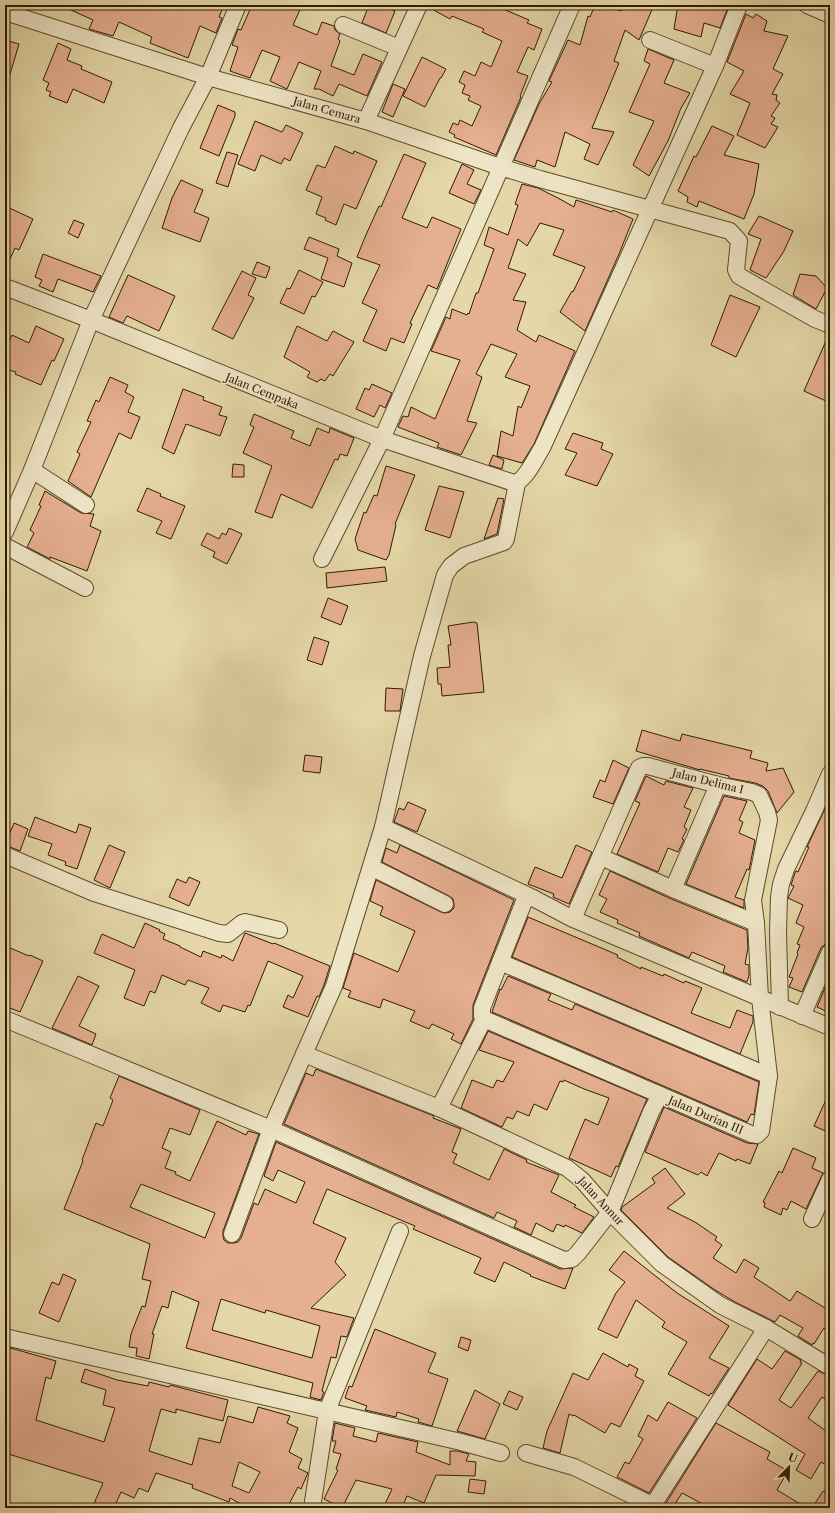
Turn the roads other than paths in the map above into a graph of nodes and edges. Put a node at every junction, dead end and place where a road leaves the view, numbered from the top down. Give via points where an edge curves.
1 (238, 5) edge
2 (419, 5) edge
3 (572, 5) edge
4 (739, 5) edge
5 (807, 5) edge
6 (5, 12) edge
7 (830, 15) edge
8 (344, 25) dead end
9 (650, 40) dead end
10 (399, 48) junction
11 (715, 66) junction
12 (208, 77) junction
13 (366, 121) junction
14 (500, 167) junction
15 (649, 210) junction
16 (5, 287) edge
17 (91, 320) junction
18 (830, 325) edge
19 (382, 440) junction
20 (32, 470) junction
21 (520, 481) junction
22 (86, 504) dead end
23 (5, 532) edge
24 (5, 546) edge
25 (322, 559) dead end
26 (85, 588) dead end
27 (830, 774) edge
28 (718, 785) junction
29 (383, 827) junction
30 (5, 855) edge
31 (601, 857) junction
32 (371, 867) junction
33 (673, 889) junction
34 (533, 898) junction
35 (445, 904) dead end
36 (573, 919) junction
37 (756, 923) junction
38 (279, 930) dead end
39 (830, 952) edge
40 (500, 962) junction
41 (760, 998) junction
42 (780, 1007) junction
43 (802, 1016) junction
44 (484, 1019) junction
45 (5, 1020) edge
46 (830, 1027) edge
47 (304, 1054) junction
48 (769, 1076) junction
49 (660, 1095) junction
50 (439, 1108) junction
51 (271, 1129) junction
52 (830, 1179) edge
53 (610, 1212) junction
54 (812, 1219) dead end
55 (400, 1231) dead end
56 (232, 1234) dead end
57 (766, 1328) junction
58 (5, 1337) edge
59 (830, 1368) edge
60 (327, 1410) junction
61 (501, 1453) dead end
62 (526, 1453) dead end
63 (5, 1507) edge
64 (313, 1507) edge
65 (656, 1507) edge
66 (9, 1508) edge

1 - 12 street
2 - 10 street
3 - 14 street
4 - 11 street
5 - 7 street
6 - 12 street, Jalan Cemara
8 - 10 street
9 - 11 street
10 - 13 street
11 - 15 street
12 - 13 street, Jalan Cemara
12 - 17 street via 181,128
13 - 14 street, Jalan Cemara
14 - 15 street, Jalan Cemara
14 - 19 street
15 - 18 street, Jalan Cemara via 730,231 739,241 736,270 739,276
15 - 21 street via 542,448
16 - 17 street, Jalan Cempaka
17 - 19 street, Jalan Cempaka
17 - 20 street
19 - 21 street, Jalan Cempaka via 514,483
19 - 25 street
20 - 22 street
20 - 23 street
21 - 29 street via 504,542 464,556 451,566 445,575 422,656
24 - 26 street
27 - 42 street via 781,884 778,933
28 - 31 street, Jalan Delima I via 648,766 639,768
28 - 33 street
28 - 37 street, Jalan Delima I via 759,795 767,812 769,820 753,900
29 - 32 street
29 - 34 street
30 - 38 street via 94,893 219,932 228,934 242,922
31 - 33 street
31 - 36 street, Jalan Delima I
32 - 35 street
32 - 47 street via 334,986
33 - 37 street
34 - 36 street
34 - 40 street via 524,899
36 - 41 street
37 - 41 street, Jalan Delima I
39 - 43 street
40 - 44 street via 482,1008
40 - 48 street
41 - 42 street
41 - 48 street, Jalan Durian III
42 - 43 street
43 - 46 street
44 - 49 street
44 - 50 street
45 - 51 street
47 - 50 street, Jalan Annur
47 - 51 street
48 - 49 street, Jalan Durian III via 761,1131 757,1135
49 - 53 street
50 - 53 street, Jalan Annur via 570,1170
51 - 53 street via 564,1260 572,1259 578,1253
51 - 56 street
52 - 54 street
53 - 57 street, Jalan Annur via 662,1264 720,1305
55 - 60 street
57 - 59 street, Jalan Annur
57 - 65 street
58 - 60 street
60 - 61 street
60 - 64 street
62 - 65 street via 574,1467
63 - 66 lane

